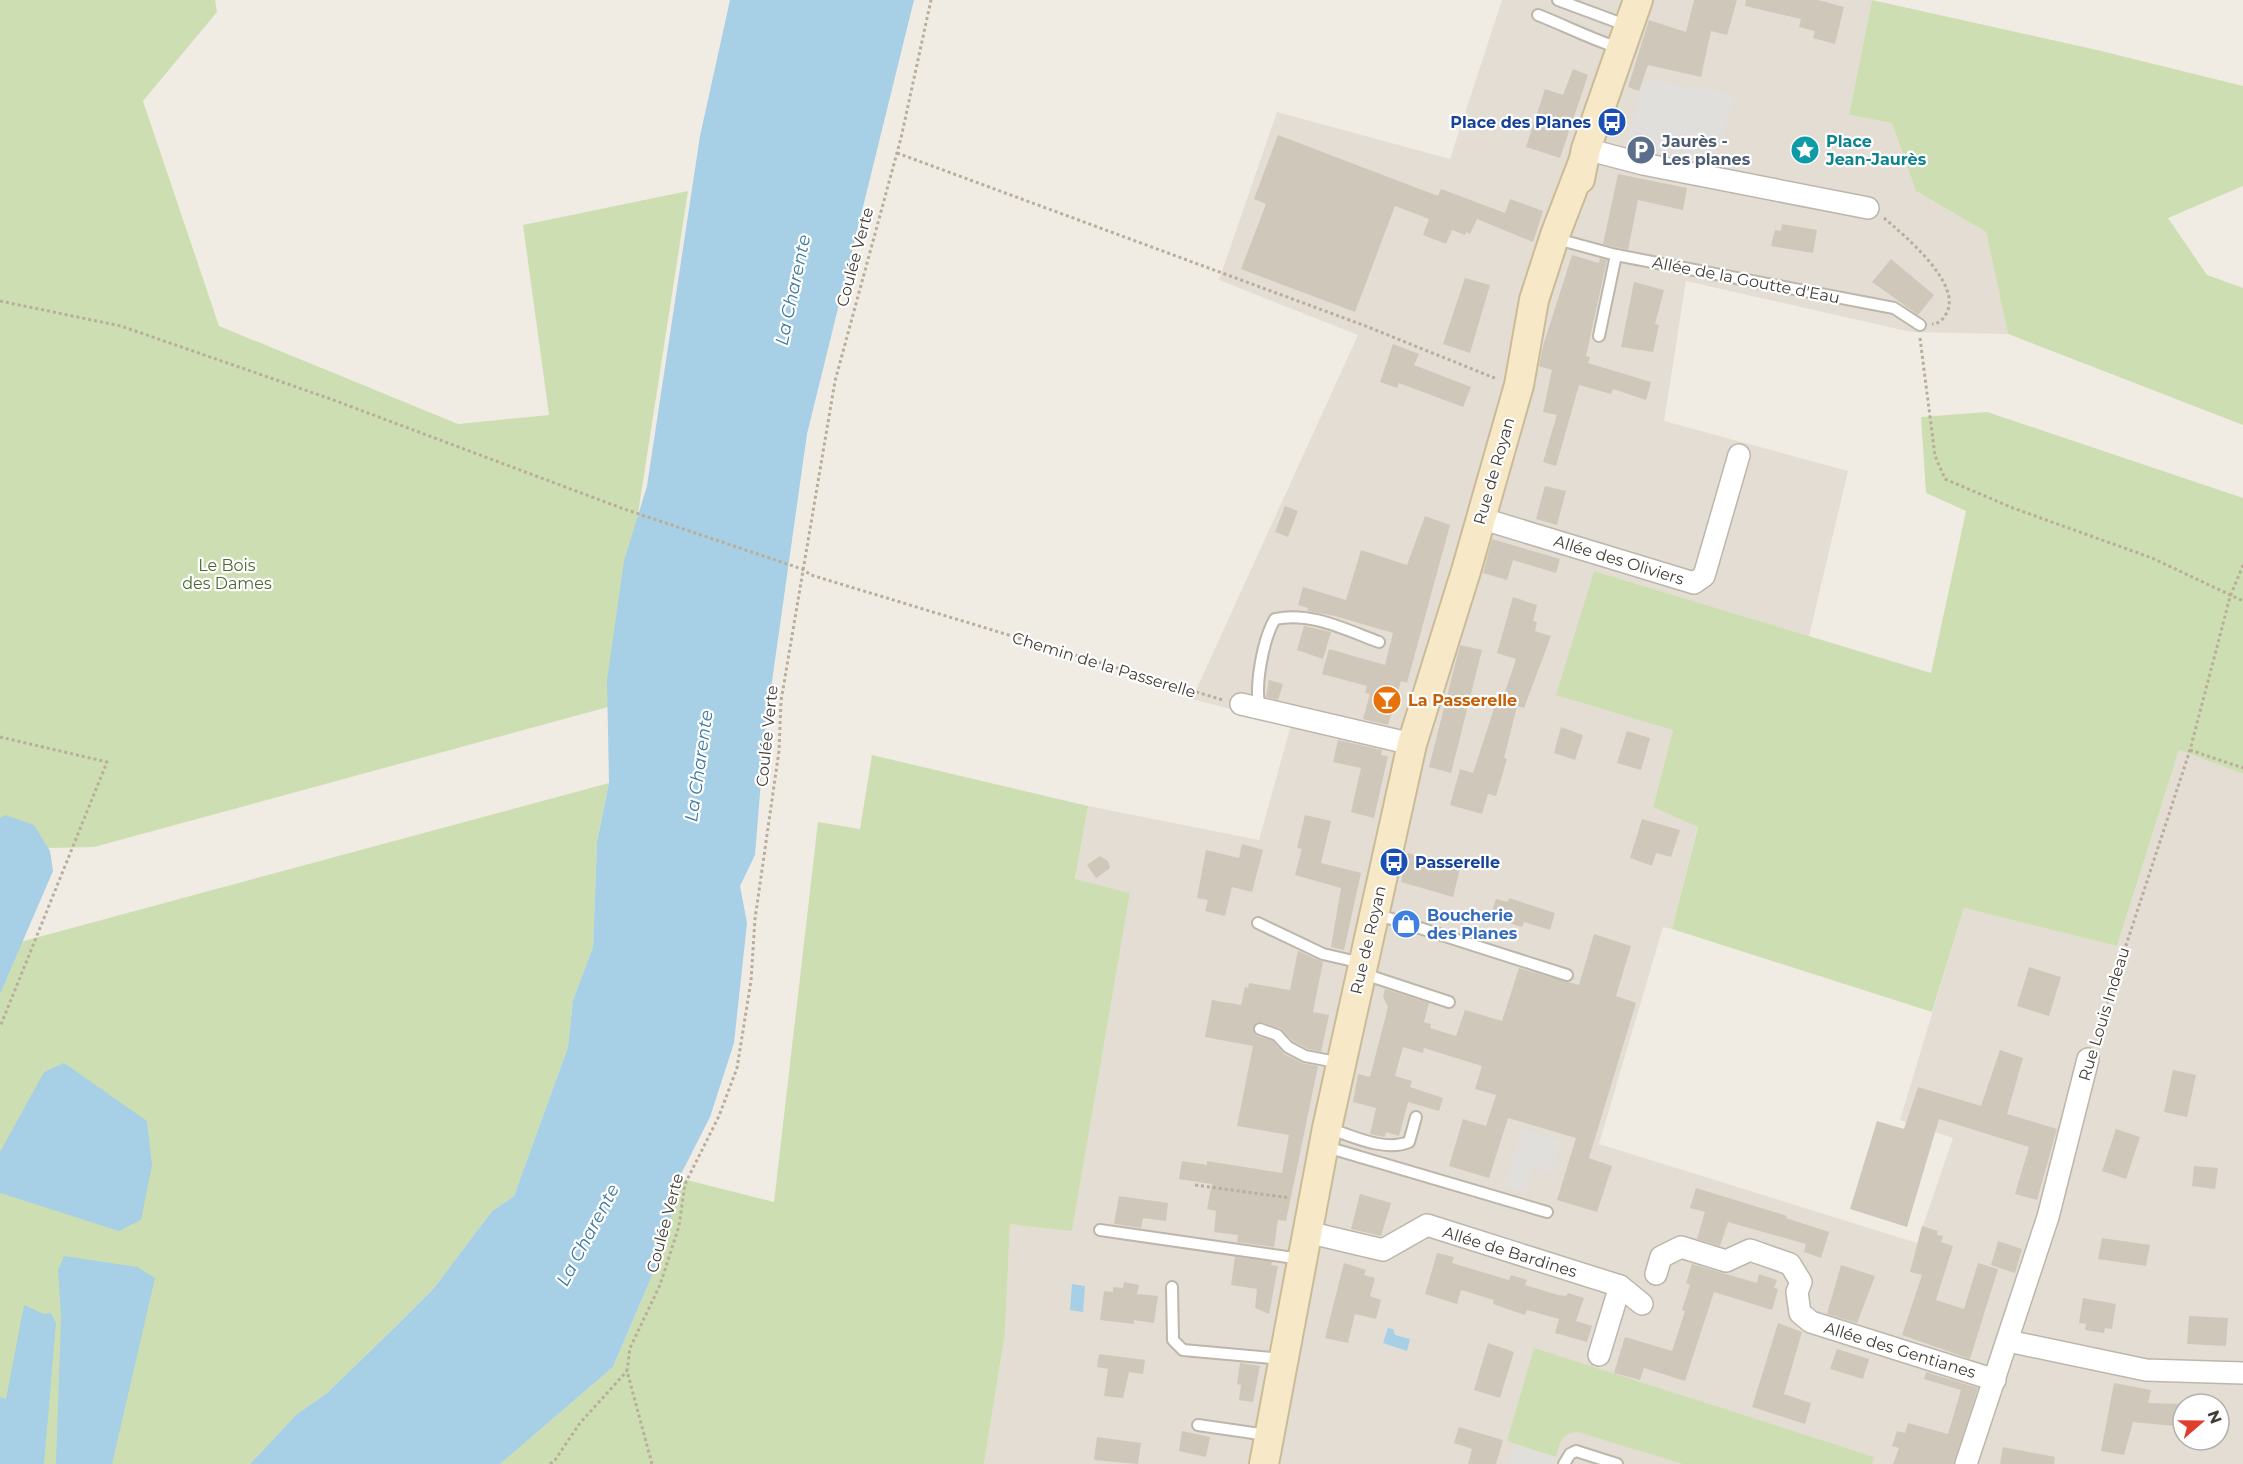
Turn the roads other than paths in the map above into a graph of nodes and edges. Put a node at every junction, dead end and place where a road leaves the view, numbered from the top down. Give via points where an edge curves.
1 (1558, 0) edge
2 (1638, 0) edge
3 (1538, 15) dead end
4 (1626, 38) junction
5 (1584, 155) junction
6 (1868, 208) road end
7 (1568, 242) junction
8 (1616, 255) junction
9 (1920, 326) road end
10 (1599, 336) dead end
11 (1525, 356) junction
12 (1739, 455) dead end
13 (1480, 518) junction
14 (1379, 642) dead end
15 (1250, 706) joint
16 (1412, 744) junction
17 (1374, 913) junction
18 (1258, 923) dead end
19 (1361, 968) junction
20 (1567, 975) dead end
21 (1449, 1002) dead end
22 (1260, 1029) dead end
23 (2088, 1059) road end
24 (1341, 1063) junction
25 (1416, 1117) dead end
26 (1325, 1137) junction
27 (1547, 1212) dead end
28 (1100, 1230) dead end
29 (1304, 1246) junction
30 (1656, 1274) dead end
31 (1620, 1286) junction
32 (1172, 1287) dead end
33 (1642, 1304) dead end
34 (2008, 1341) junction
35 (1599, 1355) dead end
36 (1284, 1359) junction
37 (2243, 1373) edge
38 (1995, 1380) junction
39 (1198, 1425) dead end
40 (1270, 1435) junction
41 (1264, 1464) edge
42 (1564, 1464) edge
43 (1617, 1464) edge
44 (1966, 1464) edge

1 - 4 lane
2 - 4 main road, Rue de Royan
3 - 4 lane via 1587,38
4 - 5 main road, Rue de Royan
5 - 6 street
5 - 7 main road, Rue de Royan
5 - 11 main road, Rue de Royan via 1534,300
7 - 8 lane, Allée de la Goutte d'Eau
7 - 11 main road, Rue de Royan
8 - 9 lane, Allée de la Goutte d'Eau via 1894,308
8 - 10 lane
11 - 13 main road, Rue de Royan
12 - 13 street, Allée des Oliviers via 1704,576 1694,583
13 - 16 main road, Rue de Royan
14 - 15 lane via 1324,622 1291,616 1275,619 1269,629
15 - 16 street
16 - 17 main road, Rue de Royan
17 - 19 main road, Rue de Royan
17 - 20 lane
18 - 19 lane
19 - 21 lane
19 - 24 main road, Rue de Royan
22 - 24 lane via 1277,1035 1305,1056
23 - 34 street, Rue Louis Indeau via 2048,1217
24 - 26 main road, Rue de Royan
25 - 26 lane via 1408,1142 1398,1146
26 - 27 lane
26 - 29 main road, Rue de Royan
28 - 29 lane
29 - 31 street, Allée de Bardines via 1383,1250 1427,1225
29 - 36 main road, Rue de Royan
30 - 38 street, Allée des Gentianes via 1661,1257 1681,1247 1726,1261 1750,1250 1790,1264 1801,1282 1797,1292 1800,1313 1811,1322
31 - 33 street, Allée de Bardines
31 - 35 street
32 - 36 lane via 1173,1340 1183,1350
34 - 37 street via 2146,1370
34 - 38 street, Rue Louis Indeau
36 - 40 main road, Rue de Royan
38 - 44 street, Rue Louis Indeau
39 - 40 lane
40 - 41 main road, Rue de Royan
42 - 43 lane via 1576,1451

